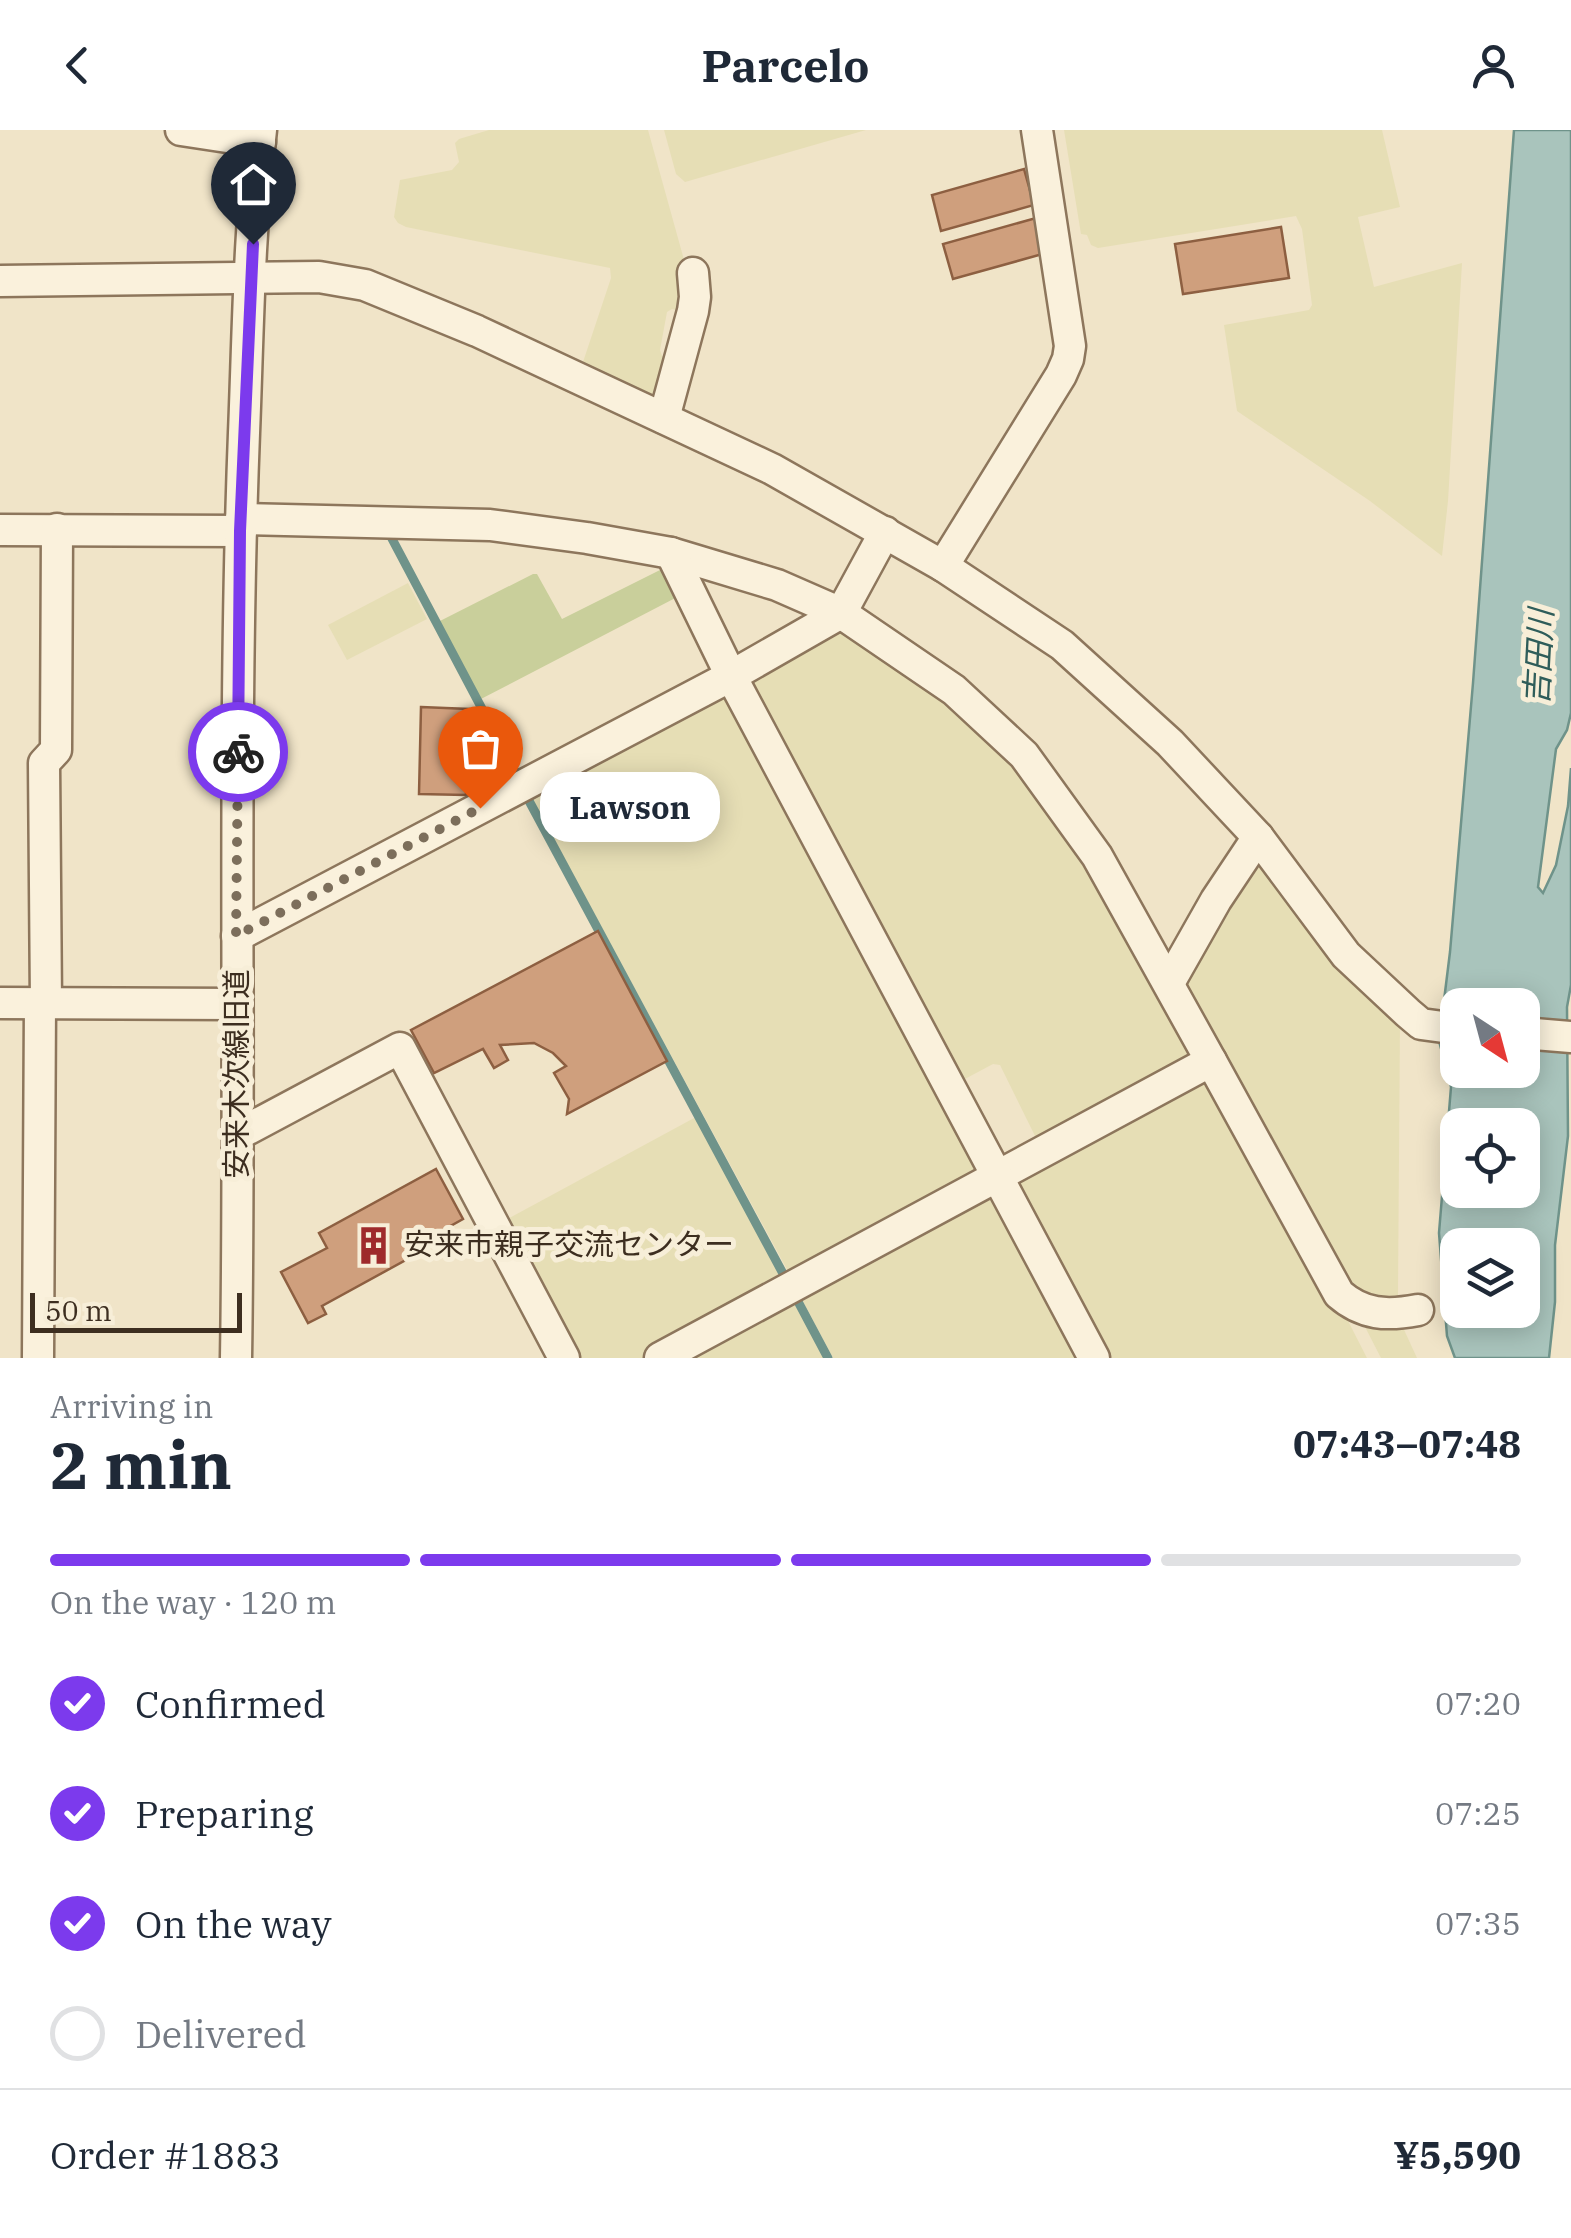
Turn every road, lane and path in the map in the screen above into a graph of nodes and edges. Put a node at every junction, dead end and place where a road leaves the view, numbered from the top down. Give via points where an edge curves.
1 (181, 130) edge
2 (1037, 130) edge
3 (260, 136) edge
4 (693, 273) dead end
5 (251, 277) junction
6 (0, 281) edge
7 (664, 418) junction
8 (241, 525) junction
9 (57, 529) junction
10 (0, 530) edge
11 (885, 532) junction
12 (671, 552) junction
13 (942, 566) junction
14 (841, 613) junction
15 (731, 676) junction
16 (1258, 838) junction
17 (236, 936) junction
18 (1170, 984) junction
19 (0, 1004) edge
20 (43, 1004) junction
21 (236, 1004) junction
22 (1440, 1027) edge
23 (1540, 1035) edge
24 (1571, 1037) edge
25 (1211, 1061) junction
26 (237, 1135) junction
27 (998, 1177) junction
28 (1418, 1310) dead end
29 (38, 1358) edge
30 (236, 1358) edge
31 (564, 1358) edge
32 (660, 1358) edge
33 (1094, 1358) edge

1 - 3 street
2 - 13 street via 1068,359
3 - 5 street, 安来木次線旧道
4 - 7 street via 693,311
5 - 6 street
5 - 7 street via 364,285
5 - 8 street, 安来木次線旧道
7 - 11 street
8 - 9 street
8 - 12 street via 490,524
8 - 17 street, 安来木次線旧道
9 - 10 street
9 - 20 street via 56,750 44,763
11 - 13 street
11 - 14 street
12 - 14 street
12 - 15 street
13 - 16 street via 1062,645 1170,743
14 - 15 street
14 - 18 street via 954,690 1024,755 1097,856
15 - 17 street
15 - 27 street
16 - 18 street
16 - 22 street via 1346,954 1421,1024
17 - 21 street, 安来木次線旧道
18 - 25 street
19 - 20 street
20 - 21 street
20 - 29 street
21 - 26 street, 安来木次線旧道
23 - 24 street
25 - 27 street
25 - 28 street via 1339,1294 1371,1312
26 - 30 street, 安来木次線旧道
26 - 31 street via 400,1048
27 - 32 street
27 - 33 street

